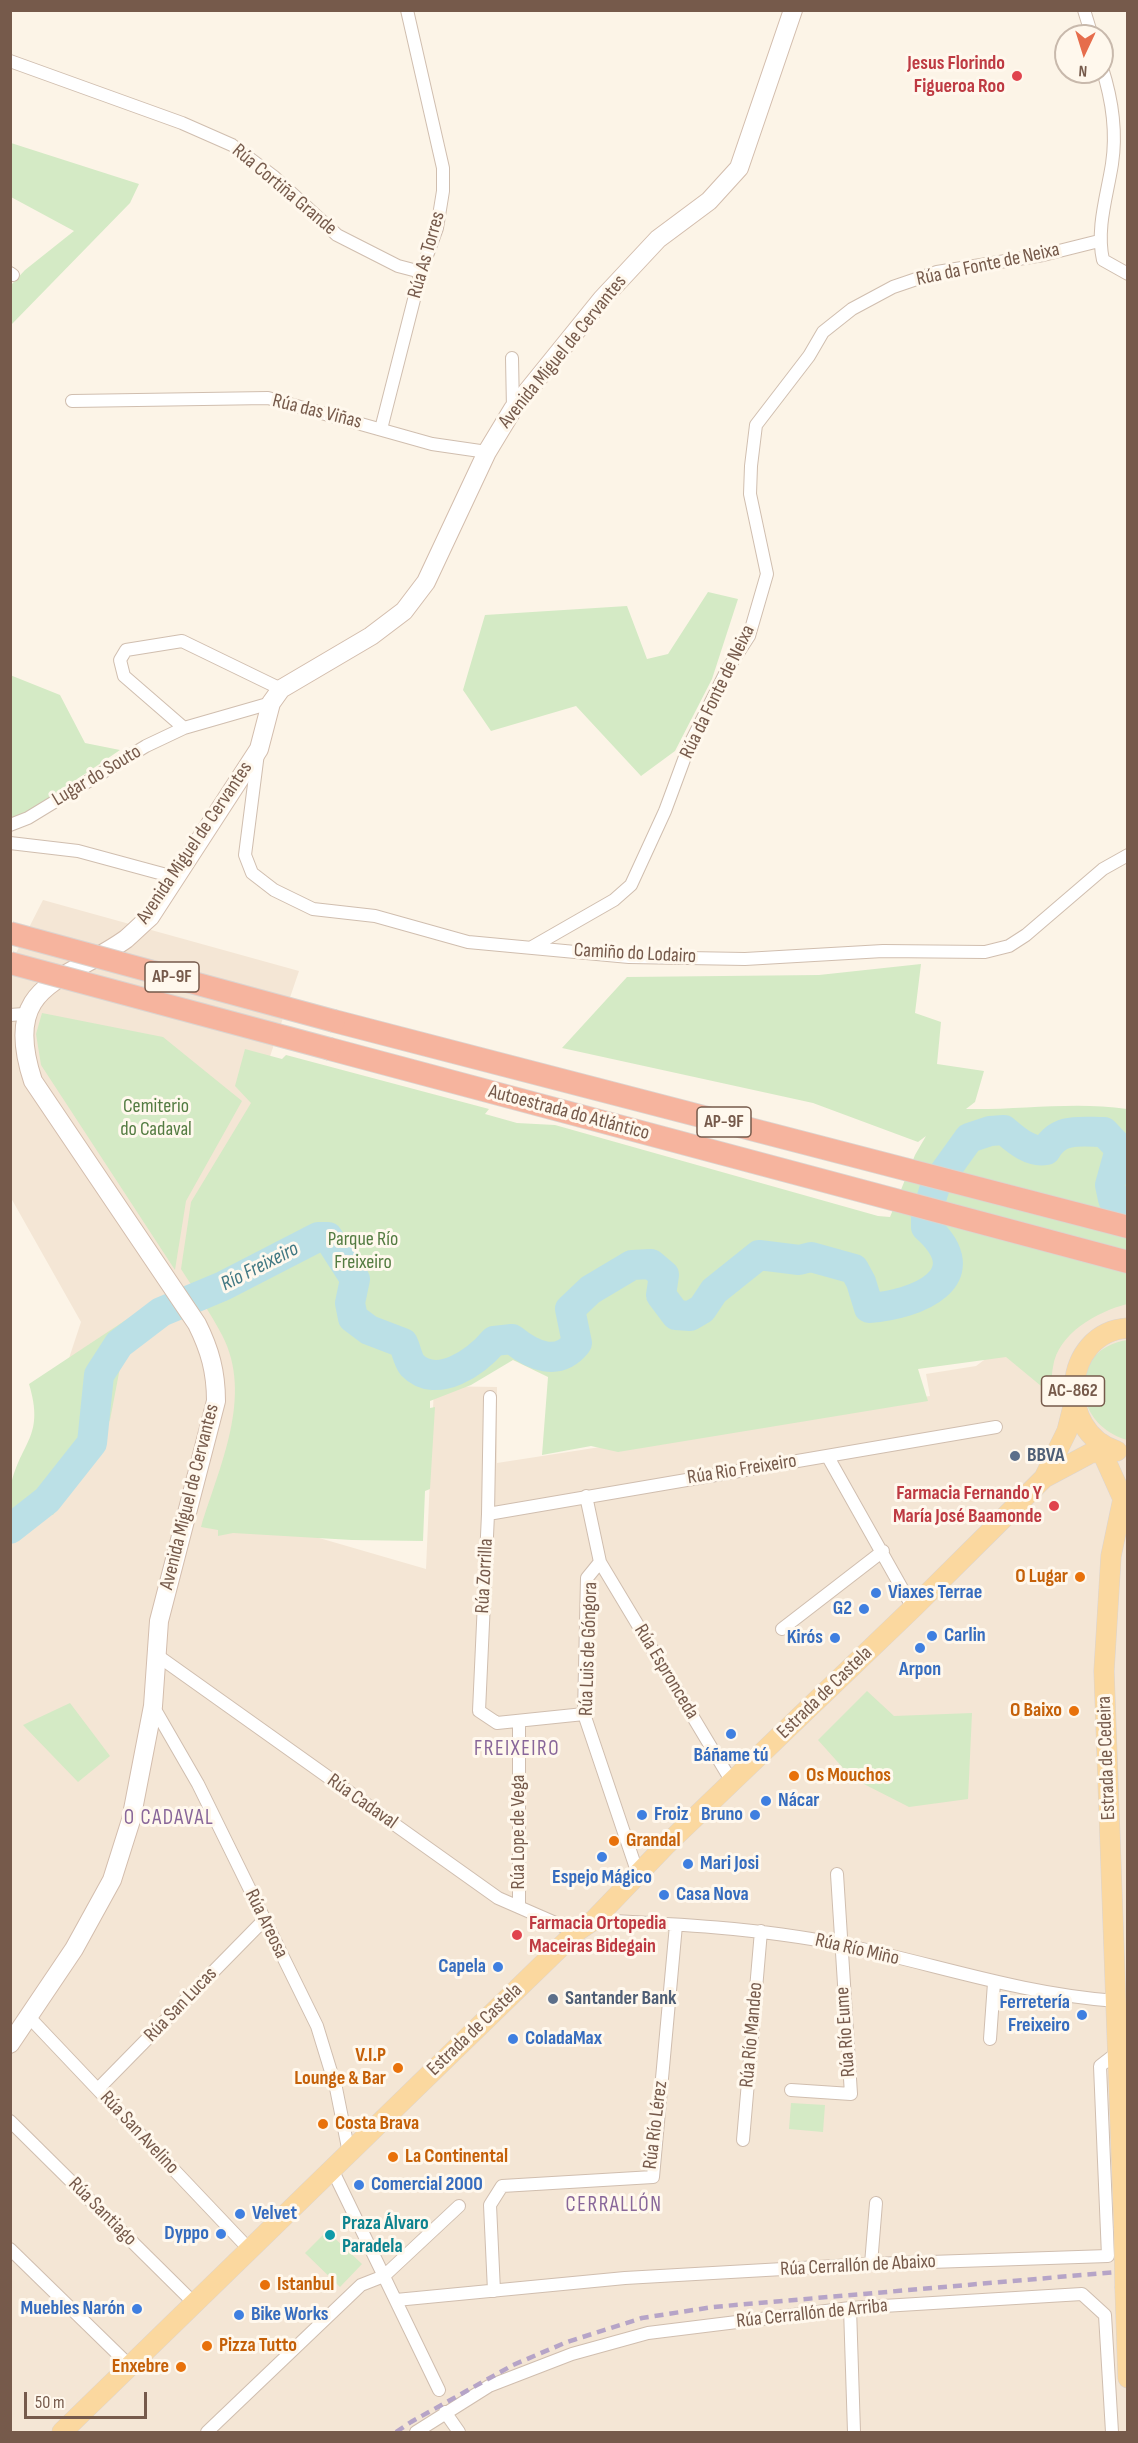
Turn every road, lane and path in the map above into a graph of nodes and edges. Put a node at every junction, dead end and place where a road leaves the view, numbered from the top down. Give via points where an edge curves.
1 (407, 10) edge
2 (793, 10) edge
3 (10, 61) edge
4 (1106, 84) edge
5 (1099, 241) junction
6 (421, 272) junction
7 (1128, 274) edge
8 (512, 358) dead end
9 (72, 401) dead end
10 (513, 410) junction
11 (381, 429) junction
12 (487, 452) junction
13 (276, 696) junction
14 (184, 728) junction
15 (259, 749) junction
16 (10, 825) edge
17 (10, 843) edge
18 (1128, 855) edge
19 (174, 877) junction
20 (10, 933) edge
21 (532, 947) junction
22 (10, 963) edge
23 (17, 1014) edge
24 (908, 1169) junction
25 (1128, 1217) edge
26 (1128, 1227) edge
27 (1128, 1262) edge
28 (1128, 1328) edge
29 (490, 1397) dead end
30 (1074, 1403) junction
31 (996, 1427) dead end
32 (1110, 1449) edge
33 (828, 1457) junction
34 (1066, 1466) junction
35 (1110, 1473) junction
36 (1044, 1478) junction
37 (1125, 1495) edge
38 (586, 1496) junction
39 (488, 1514) junction
40 (883, 1551) junction
41 (600, 1562) junction
42 (913, 1608) junction
43 (782, 1629) dead end
44 (158, 1656) junction
45 (153, 1707) junction
46 (584, 1714) junction
47 (519, 1722) junction
48 (732, 1782) junction
49 (638, 1874) junction
50 (837, 1874) dead end
51 (519, 1907) junction
52 (594, 1920) junction
53 (264, 1921) junction
54 (676, 1925) junction
55 (761, 1931) junction
56 (576, 1932) junction
57 (840, 1944) junction
58 (994, 1983) junction
59 (1116, 2001) junction
60 (29, 2017) junction
61 (1122, 2027) edge
62 (990, 2039) dead end
63 (10, 2043) edge
64 (1118, 2052) junction
65 (98, 2089) junction
66 (791, 2090) dead end
67 (10, 2121) edge
68 (743, 2140) dead end
69 (349, 2153) junction
70 (332, 2169) junction
71 (876, 2203) dead end
72 (459, 2206) dead end
73 (10, 2249) edge
74 (249, 2249) junction
75 (871, 2264) junction
76 (384, 2276) junction
77 (494, 2291) junction
78 (396, 2300) junction
79 (194, 2303) junction
80 (850, 2308) junction
81 (131, 2367) junction
82 (1128, 2378) edge
83 (439, 2390) dead end
84 (445, 2412) junction
85 (72, 2429) edge
86 (207, 2433) edge
87 (416, 2433) edge
88 (459, 2433) edge
89 (854, 2433) edge
90 (1112, 2433) edge

1 - 6 street, Rúa As Torres via 443,168 437,228
2 - 10 street, Avenida Miguel de Cervantes via 739,168 709,201 658,239 602,299
3 - 6 street, Rúa Cortiña Grande via 232,145 273,176 337,235 398,266
4 - 5 street via 1114,119 1113,161
5 - 7 street via 1103,260
5 - 21 street, Rúa da Fonte de Neixa via 1043,255 937,272 892,287 852,309 823,332 756,425 750,494 768,574 750,636 727,670 689,747 631,885 614,900
6 - 11 street, Rúa As Torres
8 - 10 street
9 - 11 street, Rúa das Viñas via 268,398
10 - 12 street, Avenida Miguel de Cervantes
11 - 12 street, Rúa das Viñas via 432,444
12 - 13 street, Avenida Miguel de Cervantes via 426,582 404,611
13 - 14 street, Lugar do Souto
13 - 14 street via 182,641 126,650 120,660 124,676
13 - 15 street, Avenida Miguel de Cervantes
14 - 16 street, Lugar do Souto
15 - 19 street, Avenida Miguel de Cervantes
15 - 21 street, Camiño do Lodairo via 245,855 252,873 274,890 313,909 375,916 468,942
17 - 19 street via 78,851
18 - 21 street, Camiño do Lodairo via 1103,869 1026,935 1009,946 985,952 883,951 745,959 629,957
19 - 23 street, Avenida Miguel de Cervantes via 150,916 126,939 45,983
20 - 24 highway, Autoestrada do Atlántico / AP-9F, bridge via 487,1062
22 - 27 highway, Autoestrada do Atlántico / AP-9F, bridge
23 - 44 street, Avenida Miguel de Cervantes via 21,1053 33,1081 197,1324 209,1348 216,1378 216,1401 159,1621
24 - 25 highway via 1035,1193
24 - 26 highway, Autoestrada do Atlántico / AP-9F
28 - 30 main road, AC-862 via 1104,1336 1089,1348 1073,1383
29 - 39 street, Rúa Zorrilla
30 - 32 main road, AC-862 via 1079,1418
30 - 36 main road, AC-862 via 1067,1431
31 - 33 street, Rúa Rio Freixeiro
32 - 34 main road, AC-862 via 1091,1453
32 - 35 main road
33 - 38 street, Rúa Rio Freixeiro
33 - 40 street
34 - 35 main road via 1083,1465
34 - 36 main road, AC-862
35 - 37 main road
36 - 42 main road, Estrada de Castela / AC-862
37 - 59 main road, Estrada de Cedeira via 1111,1556 1104,1671
38 - 39 street, Rúa Rio Freixeiro
38 - 41 street, Rúa Espronceda
39 - 47 street, Rúa Zorrilla via 479,1711 497,1723
40 - 42 street
40 - 43 street
41 - 46 street, Rúa Luis de Góngora via 587,1578
41 - 48 street, Rúa Espronceda
42 - 48 main road, Estrada de Castela / AC-862
44 - 45 street, Avenida Miguel de Cervantes
44 - 51 street, Rúa Cadaval via 498,1898
45 - 53 street, Rúa Areosa via 198,1784
45 - 60 street, Avenida Miguel de Cervantes via 131,1820 112,1880 74,1949
46 - 47 street
46 - 49 street, Rúa Luis de Góngora
47 - 51 street, Rúa Lope de Vega
48 - 49 main road, Estrada de Castela / AC-862
49 - 52 main road, Estrada de Castela / AC-862
50 - 57 street, Rúa Río Eume
51 - 56 street, Rúa Cadaval
52 - 54 street, Rúa Río Miño
52 - 56 main road, Estrada de Castela / AC-862
53 - 65 street, Rúa San Lucas
53 - 69 street, Rúa Areosa via 317,2026 336,2088
54 - 55 street, Rúa Río Miño
54 - 77 street, Rúa Río Lérez via 653,2177 502,2186 490,2205
55 - 57 street, Rúa Río Miño
55 - 68 street, Rúa Río Mandeo
56 - 69 main road, Estrada de Castela / AC-862
57 - 58 street, Rúa Río Miño
57 - 66 street, Rúa Río Eume via 851,2094
58 - 59 street, Rúa Río Miño
58 - 62 street
59 - 61 main road, Estrada de Cedeira
60 - 63 street, Avenida Miguel de Cervantes
60 - 65 street, Rúa San Avelino
61 - 64 main road, Estrada de Cedeira
64 - 75 street, Rúa Cerrallón de Abaixo via 1100,2066 1108,2256
64 - 82 main road, Estrada de Cedeira, bridge
65 - 74 street, Rúa San Avelino
67 - 79 street, Rúa Santiago
69 - 70 main road, Estrada de Castela / AC-862
70 - 74 main road, Estrada de Castela / AC-862
70 - 76 street
71 - 75 street
72 - 76 street
73 - 81 street
74 - 79 main road, Estrada de Castela / AC-862
75 - 77 street, Rúa Cerrallón de Abaixo via 625,2278
76 - 78 street
76 - 86 street via 361,2285
77 - 78 street, Rúa Cerrallón de Abaixo
78 - 83 street
79 - 81 main road, Estrada de Castela / AC-862
80 - 84 street, Rúa Cerrallón de Arriba via 648,2333 561,2358 489,2386
80 - 89 street
80 - 90 street, Rúa Cerrallón de Arriba via 1082,2294 1105,2315
81 - 85 main road, Estrada de Castela / AC-862
84 - 87 street, Rúa Cerrallón de Arriba
84 - 88 street

